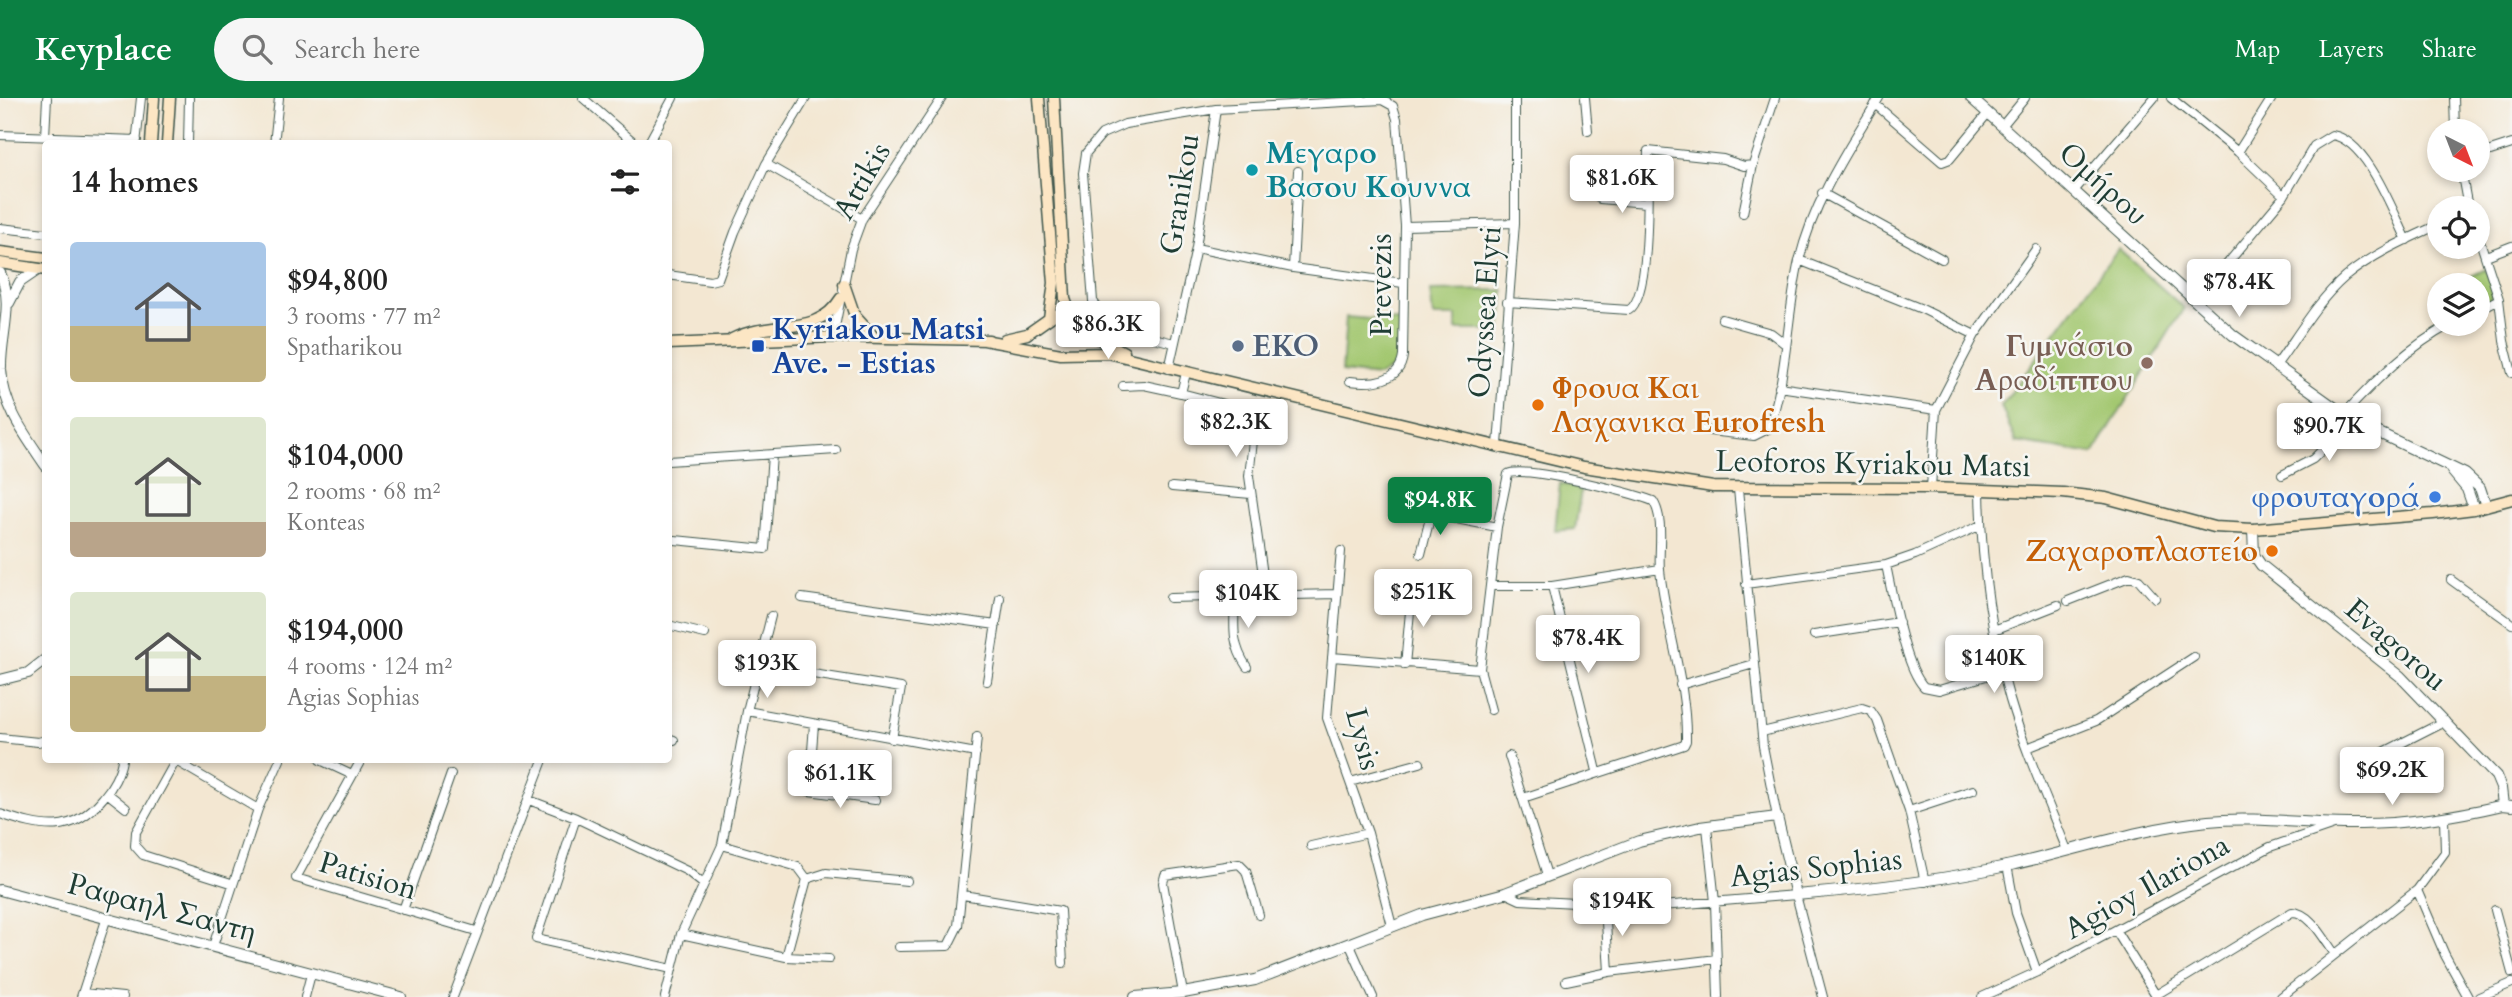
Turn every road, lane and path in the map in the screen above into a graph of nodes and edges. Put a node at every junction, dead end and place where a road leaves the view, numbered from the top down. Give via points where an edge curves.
1 (47, 98) edge
2 (142, 98) edge
3 (154, 98) edge
4 (170, 98) edge
5 (189, 98) edge
6 (279, 98) edge
7 (583, 98) edge
8 (673, 98) edge
9 (806, 98) edge
10 (942, 98) edge
11 (1039, 98) edge
12 (1054, 98) edge
13 (1515, 98) edge
14 (1585, 98) edge
15 (1775, 98) edge
16 (1971, 98) edge
17 (2025, 98) edge
18 (2154, 98) edge
19 (2171, 98) edge
20 (2272, 98) edge
21 (2454, 98) edge
22 (1332, 100) edge
23 (1877, 101) edge
24 (1216, 109) junction
25 (1987, 113) junction
26 (2455, 119) edge
27 (2002, 126) junction
28 (1588, 131) dead end
29 (0, 135) edge
30 (45, 136) junction
31 (106, 140) edge
32 (136, 140) edge
33 (151, 140) edge
34 (167, 140) edge
35 (188, 140) edge
36 (274, 140) edge
37 (631, 140) edge
38 (650, 140) edge
39 (2512, 144) edge
40 (2490, 151) edge
41 (2238, 152) junction
42 (766, 164) junction
43 (1752, 165) junction
44 (1298, 171) dead end
45 (2074, 191) junction
46 (1822, 193) junction
47 (2284, 196) junction
48 (1600, 200) dead end
49 (1646, 202) junction
50 (1743, 213) dead end
51 (862, 219) junction
52 (1515, 223) junction
53 (1405, 226) junction
54 (0, 228) edge
55 (2427, 231) edge
56 (42, 233) edge
57 (2407, 240) junction
58 (2512, 246) edge
59 (1196, 248) junction
60 (2036, 249) dead end
61 (0, 252) edge
62 (2490, 254) edge
63 (42, 257) edge
64 (2487, 259) edge
65 (1799, 260) junction
66 (1942, 260) dead end
67 (0, 264) edge
68 (1293, 268) junction
69 (42, 270) edge
70 (0, 273) edge
71 (672, 276) edge
72 (1403, 283) junction
73 (844, 284) junction
74 (841, 298) junction
75 (2499, 299) junction
76 (2196, 300) junction
77 (1507, 302) junction
78 (2490, 304) edge
79 (8, 307) junction
80 (1722, 319) dead end
81 (1075, 320) junction
82 (1046, 322) junction
83 (1975, 335) junction
84 (2430, 336) edge
85 (833, 337) junction
86 (874, 337) junction
87 (985, 340) junction
88 (726, 342) junction
89 (1174, 343) junction
90 (1784, 343) junction
91 (672, 344) edge
92 (1052, 352) junction
93 (1071, 352) junction
94 (1156, 365) junction
95 (2275, 367) junction
96 (1169, 369) junction
97 (1186, 373) junction
98 (2512, 373) edge
99 (1350, 381) dead end
100 (1123, 386) dead end
101 (1779, 387) junction
102 (1181, 393) junction
103 (5, 410) edge
104 (1936, 410) junction
105 (2348, 417) junction
106 (1700, 430) dead end
107 (1498, 445) junction
108 (836, 450) dead end
109 (772, 455) junction
110 (42, 461) edge
111 (672, 461) edge
112 (1573, 464) junction
113 (2447, 466) junction
114 (2282, 475) dead end
115 (1568, 480) junction
116 (1172, 487) dead end
117 (1931, 488) junction
118 (1738, 489) junction
119 (1980, 489) junction
120 (1251, 494) junction
121 (2511, 501) edge
122 (2486, 506) junction
123 (2474, 509) junction
124 (1981, 525) junction
125 (1497, 527) junction
126 (2253, 529) junction
127 (675, 540) dead end
128 (1341, 551) dead end
129 (1421, 554) dead end
130 (1886, 565) junction
131 (1660, 569) junction
132 (2452, 580) dead end
133 (1746, 584) junction
134 (1490, 586) junction
135 (1552, 586) junction
136 (1412, 590) dead end
137 (1336, 594) junction
138 (1266, 596) junction
139 (802, 598) dead end
140 (1000, 598) dead end
141 (1170, 598) dead end
142 (1235, 598) junction
143 (2155, 598) dead end
144 (2068, 601) dead end
145 (2058, 605) dead end
146 (771, 616) dead end
147 (1899, 622) junction
148 (2512, 624) edge
149 (996, 625) junction
150 (672, 626) edge
151 (1994, 630) junction
152 (705, 634) dead end
153 (1814, 635) dead end
154 (1332, 657) junction
155 (2194, 657) dead end
156 (42, 662) edge
157 (1754, 664) junction
158 (1405, 665) junction
159 (1247, 667) dead end
160 (1480, 669) junction
161 (2003, 671) junction
162 (813, 674) dead end
163 (0, 680) edge
164 (987, 681) dead end
165 (1680, 685) junction
166 (1491, 710) dead end
167 (747, 711) junction
168 (2445, 721) junction
169 (814, 724) junction
170 (1762, 732) junction
171 (977, 737) dead end
172 (0, 738) edge
173 (892, 739) junction
174 (42, 741) edge
175 (2027, 748) junction
176 (976, 753) junction
177 (2378, 755) dead end
178 (1509, 756) dead end
179 (121, 763) edge
180 (174, 763) edge
181 (181, 763) edge
182 (279, 763) edge
183 (326, 763) edge
184 (359, 763) edge
185 (542, 763) edge
186 (1420, 763) dead end
187 (1597, 771) junction
188 (451, 774) dead end
189 (352, 775) junction
190 (1350, 782) junction
191 (1973, 790) dead end
192 (107, 793) junction
193 (1523, 798) junction
194 (529, 800) junction
195 (875, 800) dead end
196 (2507, 806) edge
197 (126, 808) dead end
198 (258, 809) junction
199 (1909, 811) junction
200 (0, 814) edge
201 (1777, 817) junction
202 (576, 818) junction
203 (2444, 819) junction
204 (2337, 824) junction
205 (1707, 827) junction
206 (1368, 833) junction
207 (722, 845) junction
208 (1311, 846) dead end
209 (2067, 850) junction
210 (2007, 866) junction
211 (1547, 875) junction
212 (807, 879) junction
213 (907, 881) dead end
214 (1925, 882) junction
215 (232, 883) junction
216 (702, 883) junction
217 (2417, 890) junction
218 (0, 891) edge
219 (1505, 893) junction
220 (963, 895) junction
221 (1796, 895) junction
222 (1716, 902) junction
223 (1605, 905) junction
224 (403, 910) junction
225 (2495, 910) dead end
226 (1259, 915) dead end
227 (107, 917) junction
228 (1392, 926) junction
229 (476, 931) junction
230 (2116, 931) junction
231 (681, 934) junction
232 (1349, 943) junction
233 (213, 946) junction
234 (899, 947) dead end
235 (2335, 954) junction
236 (786, 957) junction
237 (830, 959) dead end
238 (1717, 959) junction
239 (1063, 963) dead end
240 (672, 969) junction
241 (1609, 972) junction
242 (2037, 972) junction
243 (2512, 973) edge
244 (311, 974) junction
245 (1566, 981) dead end
246 (2512, 983) edge
247 (1183, 993) junction
248 (82, 995) edge
249 (1161, 996) edge
250 (2156, 996) edge
251 (2286, 996) edge
252 (123, 997) edge
253 (305, 997) edge
254 (401, 997) edge
255 (453, 997) edge
256 (665, 997) edge
257 (1135, 997) edge
258 (1373, 997) edge
259 (1718, 997) edge
260 (1822, 997) edge
261 (1982, 997) edge
262 (2468, 997) edge
263 (2479, 997) edge

1 - 30 street
2 - 32 street
3 - 33 main road
4 - 34 main road
5 - 35 street
6 - 36 street
7 - 37 street
8 - 38 street
9 - 42 street
10 - 51 street, Attikis
11 - 82 main road via 1054,283
12 - 81 main road via 1065,299
13 - 52 street, Odyssea Elyti
14 - 28 street
15 - 43 street
16 - 25 street, Ομήρου
17 - 27 street
18 - 45 street
19 - 41 street
20 - 41 street
21 - 26 street
22 - 24 street
22 - 53 street, Prevezis via 1375,99 1393,106
23 - 25 street via 1942,162 1950,159
23 - 46 street
24 - 59 street, Granikou
24 - 89 street via 1118,126 1093,143 1084,161 1093,301 1116,325
25 - 27 street, Ομήρου
27 - 45 street, Ομήρου
29 - 30 street
30 - 31 street
39 - 40 street
41 - 47 street
42 - 51 street
42 - 71 street via 718,279
43 - 49 street via 1648,151
43 - 50 street
44 - 68 street
45 - 76 street, Ομήρου
46 - 65 street
46 - 66 street
47 - 57 street via 2314,146 2332,135 2342,136 2362,154
47 - 76 street
48 - 49 street
49 - 77 street via 1645,262 1638,302 1629,310
51 - 73 street, Attikis
52 - 53 street
52 - 77 street, Odyssea Elyti
53 - 72 street, Prevezis
54 - 56 street
55 - 57 street
57 - 95 street via 2343,279
58 - 62 street
59 - 68 street
59 - 89 street, Granikou
60 - 83 street
61 - 63 main road
64 - 75 street
65 - 83 street
65 - 90 street
67 - 69 main road
68 - 72 street
69 - 79 street via 20,282
70 - 79 street
72 - 99 street, Prevezis via 1401,367 1381,380
73 - 74 street, Attikis
73 - 86 main road via 855,316
74 - 85 street, Attikis
74 - 88 main road via 833,312 818,321 757,328
75 - 78 street
75 - 98 street
76 - 95 street, Ομήρου
77 - 107 street, Odyssea Elyti
79 - 103 street via 1,371
80 - 90 street via 1771,333
81 - 82 main road, Leoforos Kyriakou Matsi via 1060,314
81 - 93 main road via 1081,340
81 - 94 main road, Leoforos Kyriakou Matsi via 1101,340
82 - 87 main road, Leoforos Kyriakou Matsi via 1022,336
82 - 92 main road via 1042,340
83 - 104 street
84 - 105 street via 2386,369
85 - 86 main road, Leoforos Kyriakou Matsi
85 - 88 main road, Leoforos Kyriakou Matsi
86 - 87 main road, Leoforos Kyriakou Matsi
87 - 92 main road, Leoforos Kyriakou Matsi
88 - 91 main road, Leoforos Kyriakou Matsi
89 - 96 street, Granikou
90 - 101 street
92 - 93 main road, Leoforos Kyriakou Matsi
93 - 94 main road, Leoforos Kyriakou Matsi via 1108,353
94 - 96 main road, Leoforos Kyriakou Matsi
95 - 105 street, Ομήρου
96 - 97 main road, Leoforos Kyriakou Matsi
97 - 102 street
97 - 107 main road, Leoforos Kyriakou Matsi
100 - 102 street via 1144,384
101 - 104 street
101 - 106 street via 1768,429 1754,436
102 - 120 street via 1233,405 1249,415 1254,432
103 - 110 street
104 - 117 street
105 - 113 street, Ομήρου
105 - 114 street via 2314,459
107 - 112 main road, Leoforos Kyriakou Matsi
108 - 109 street
109 - 111 street
109 - 127 street via 765,549
112 - 115 street
112 - 118 main road, Leoforos Kyriakou Matsi via 1637,478
113 - 122 street, Ομήρου via 2472,480
113 - 123 street, Ομήρου via 2468,489
115 - 125 street via 1516,471 1504,479
115 - 131 street via 1653,501 1658,511
116 - 120 street
117 - 118 main road, Leoforos Kyriakou Matsi
117 - 119 main road, Leoforos Kyriakou Matsi
118 - 133 street
119 - 124 street
119 - 126 main road, Leoforos Kyriakou Matsi via 2106,498 2214,527
120 - 138 street
121 - 122 main road, Leoforos Kyriakou Matsi
122 - 123 main road, Leoforos Kyriakou Matsi
123 - 126 main road, Leoforos Kyriakou Matsi
124 - 130 street
124 - 151 street
125 - 129 street via 1431,514
125 - 134 street
126 - 168 street, Evagorou via 2254,555 2261,565 2400,676
128 - 137 street, Lysis
130 - 133 street
130 - 147 street
131 - 135 street
131 - 165 street
132 - 148 street
133 - 157 street
134 - 135 street
134 - 160 street
135 - 187 street
136 - 158 street
137 - 138 street
137 - 154 street, Lysis
138 - 142 street
139 - 149 street
140 - 149 street
141 - 142 street
142 - 159 street via 1234,636
143 - 144 street via 2129,577
145 - 151 street
146 - 167 street
147 - 153 street
147 - 161 street via 1919,681 1929,690
149 - 164 street
150 - 152 street
151 - 161 street
154 - 158 street
154 - 190 street, Lysis via 1328,718
155 - 175 street via 2096,721
156 - 163 street via 28,673
157 - 165 street
157 - 170 street
158 - 160 street
160 - 166 street
161 - 175 street
162 - 173 street via 901,688
165 - 187 street via 1684,746
167 - 169 street
167 - 207 street
168 - 177 street
168 - 196 street, Evagorou via 2496,776
169 - 173 street
169 - 195 street via 809,790
170 - 199 street via 1862,708 1871,711
170 - 201 street
171 - 176 street
172 - 174 street
173 - 176 street
175 - 209 street
176 - 220 street
178 - 193 street
179 - 192 street
180 - 215 street via 136,832 135,846 143,855
181 - 198 street
182 - 198 street
183 - 189 street
184 - 189 street, Patision
185 - 194 street
186 - 190 street
187 - 193 street
188 - 224 street
189 - 224 street, Patision via 296,878
190 - 206 street, Lysis
191 - 199 street
192 - 197 street
192 - 200 street via 84,818 69,824 44,825
193 - 211 street
194 - 202 street
194 - 229 street
196 - 203 street, Agias Sophias
198 - 215 street
199 - 214 street
201 - 205 street
201 - 221 street
202 - 216 street
202 - 240 street via 536,939
203 - 204 street, Agias Sophias
203 - 217 street via 2445,852
204 - 209 street, Agias Sophias via 2208,821 2143,830
204 - 230 street, Agioy Ilariona via 2278,843
205 - 211 street via 1639,841
205 - 222 street
206 - 208 street
206 - 228 street, Lysis
207 - 212 street via 798,867
207 - 216 street
209 - 210 street, Agias Sophias
210 - 214 street, Agias Sophias
210 - 242 street via 2016,913
211 - 219 street
212 - 213 street via 826,873
212 - 236 street
214 - 221 street, Agias Sophias
215 - 233 street
216 - 231 street
217 - 235 street
217 - 262 street
218 - 227 street, Ραφαηλ Σαντη
219 - 223 street, Agias Sophias via 1520,900
219 - 228 street, Agias Sophias
220 - 234 street via 958,926 948,946
220 - 239 street via 1060,911
221 - 222 street, Agias Sophias
221 - 260 street
222 - 223 street, Agias Sophias
222 - 238 street
223 - 241 street
224 - 229 street, Patision
225 - 243 street
226 - 247 street via 1246,871 1239,864 1165,875
227 - 233 street, Ραφαηλ Σαντη
227 - 248 street
228 - 232 street, Agias Sophias
229 - 255 street
230 - 242 street, Agioy Ilariona
230 - 250 street
231 - 236 street
231 - 240 street
232 - 247 street, Agias Sophias via 1255,979
232 - 258 street
233 - 244 street, Ραφαηλ Σαντη
235 - 250 street via 2310,920 2298,912
235 - 251 street
236 - 237 street
238 - 241 street
238 - 259 street
240 - 256 street
241 - 245 street
242 - 261 street, Agioy Ilariona
244 - 253 street
244 - 254 street
246 - 263 street
247 - 249 street, Agias Sophias
248 - 252 street
249 - 257 street, Agias Sophias

